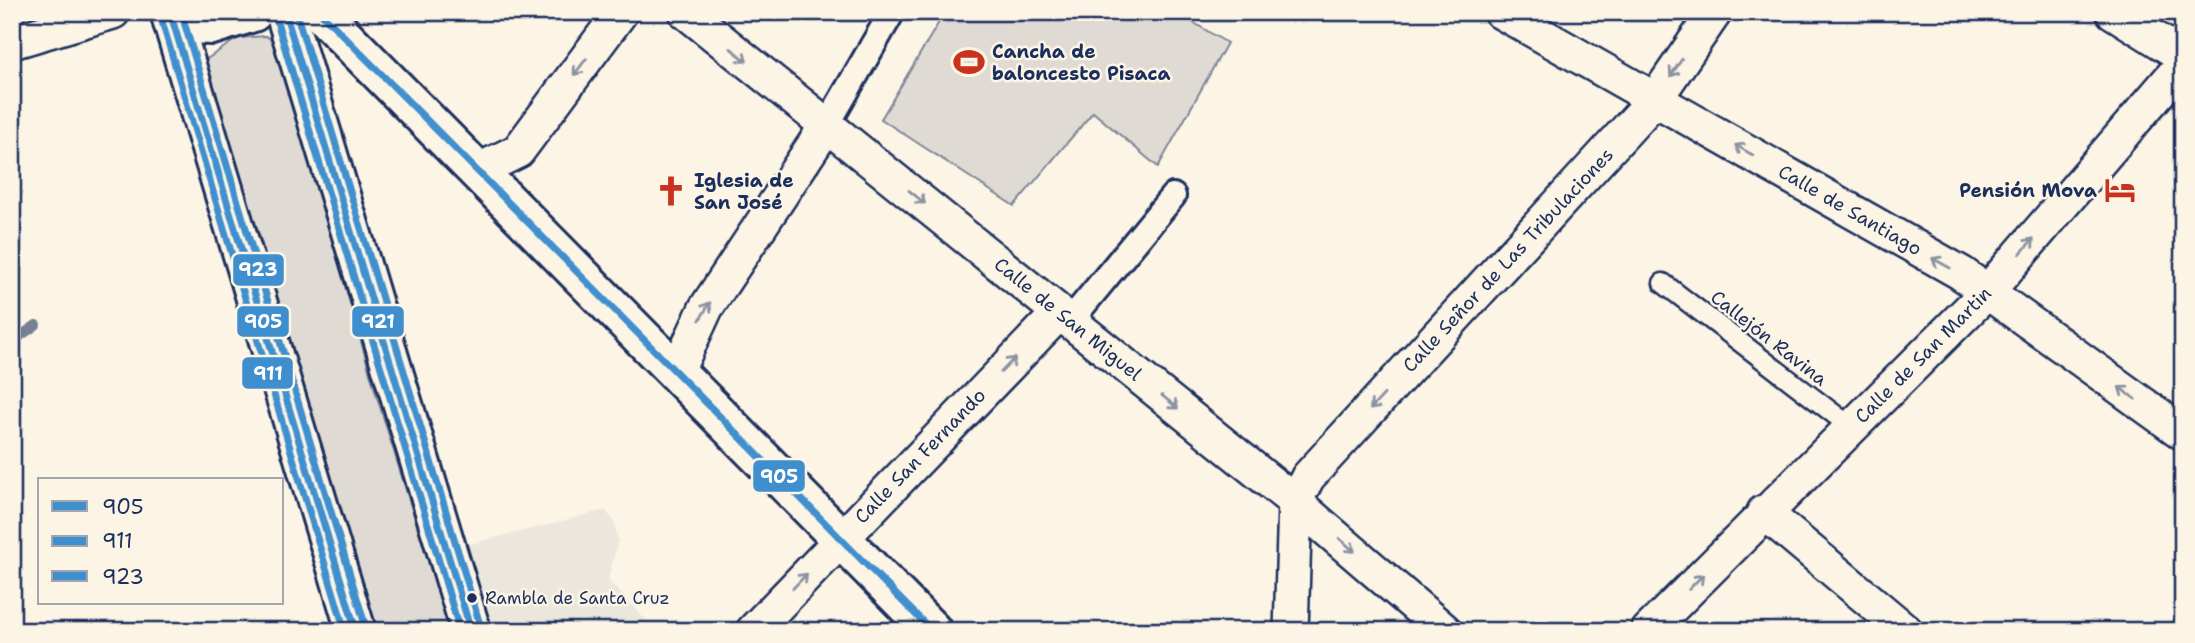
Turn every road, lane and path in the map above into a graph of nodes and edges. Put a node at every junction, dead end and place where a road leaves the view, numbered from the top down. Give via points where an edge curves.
1 (113, 12) edge
2 (253, 12) edge
3 (285, 12) edge
4 (320, 12) edge
5 (621, 12) edge
6 (686, 12) edge
7 (892, 12) edge
8 (1715, 12) edge
9 (2113, 12) edge
10 (171, 18) edge
11 (1523, 18) edge
12 (12, 42) edge
13 (2183, 56) edge
14 (2183, 64) edge
15 (1656, 98) junction
16 (827, 124) junction
17 (477, 171) junction
18 (1173, 196) dead end
19 (1663, 283) dead end
20 (1988, 291) junction
21 (1064, 317) junction
22 (676, 373) junction
23 (1851, 427) junction
24 (2183, 433) edge
25 (1296, 502) junction
26 (1764, 512) junction
27 (840, 538) junction
28 (356, 631) edge
29 (471, 631) edge
30 (753, 631) edge
31 (932, 631) edge
32 (1291, 631) edge
33 (1446, 631) edge
34 (1648, 631) edge
35 (1906, 631) edge

1 - 12 street
2 - 10 main road via 212,25
3 - 29 main road
4 - 17 main road
5 -> 17 street via 518,151
6 -> 16 street, Calle de San Miguel
7 - 16 street
8 -> 15 street, Calle Señor de Las Tribulaciones
9 - 13 street
10 - 28 main road
11 - 15 street, Calle de Santiago
20 -> 14 street, Calle de San Martin
20 -> 15 street, Calle de Santiago
15 -> 25 street, Calle Señor de Las Tribulaciones via 1308,477
16 -> 21 street, Calle de San Miguel
22 -> 16 street via 706,307
17 - 22 main road
18 - 21 street, Calle San Fernando
19 - 23 lane, Callejón Ravina
20 - 23 street, Calle de San Martin
24 -> 20 street, Calle de Santiago
21 -> 25 street, Calle de San Miguel
27 -> 21 street, Calle San Fernando
22 - 27 main road
23 - 26 street, Calle de San Martin
25 - 32 street
25 -> 33 street, Calle de San Miguel
34 -> 26 street, Calle de San Martin
26 - 35 street
30 -> 27 street, Calle San Fernando
27 - 31 main road

